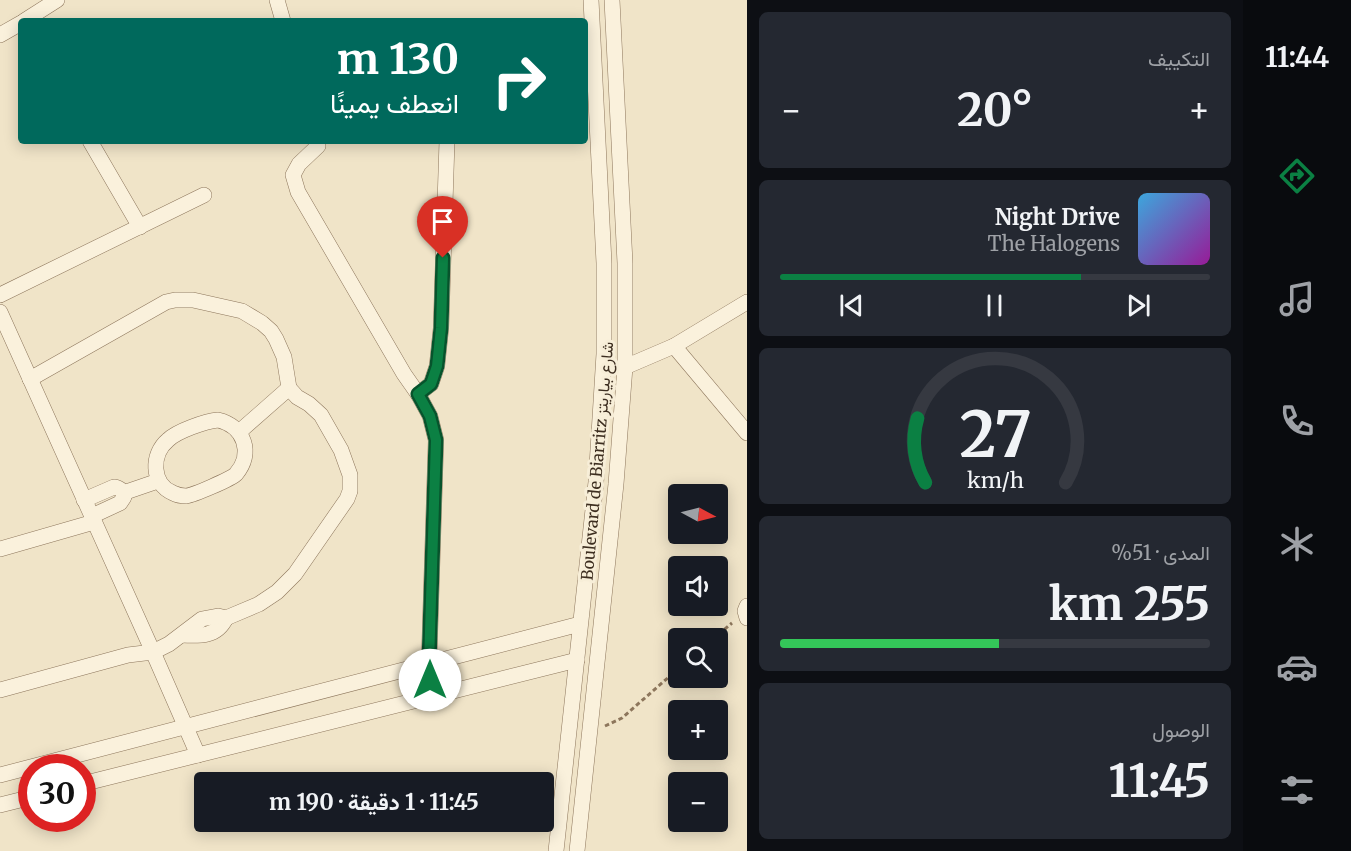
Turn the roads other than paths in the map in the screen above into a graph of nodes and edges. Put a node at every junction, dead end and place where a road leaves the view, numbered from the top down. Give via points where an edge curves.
1 (57, 0) edge
2 (277, 0) edge
3 (591, 0) edge
4 (612, 0) edge
5 (29, 18) edge
6 (282, 18) edge
7 (18, 25) edge
8 (0, 35) edge
9 (92, 144) edge
10 (319, 144) edge
11 (447, 144) edge
12 (204, 195) dead end
13 (140, 227) junction
14 (0, 295) edge
15 (747, 302) edge
16 (0, 312) edge
17 (674, 346) junction
18 (626, 367) junction
19 (30, 379) junction
20 (289, 388) junction
21 (418, 394) junction
22 (239, 432) junction
23 (747, 434) edge
24 (158, 481) junction
25 (123, 493) junction
26 (84, 500) junction
27 (93, 519) junction
28 (0, 549) edge
29 (580, 624) junction
30 (153, 652) junction
31 (577, 660) junction
32 (429, 663) junction
33 (0, 690) edge
34 (431, 697) junction
35 (185, 727) junction
36 (198, 755) junction
37 (0, 775) edge
38 (96, 780) edge
39 (18, 800) edge
40 (0, 805) edge
41 (556, 851) edge
42 (577, 851) edge

1 - 5 street
2 - 6 street
3 - 29 street, Boulevard de Biarritz شارع بياريتز via 604,263 604,354 596,482
4 - 18 street, Boulevard de Biarritz شارع بياريتز
7 - 8 street
9 - 13 street
10 - 21 street via 298,164 293,175 298,192
11 - 21 street via 437,366 431,384
12 - 13 street
13 - 14 street
15 - 17 street
16 - 19 street
17 - 18 street
17 - 23 street
18 - 42 street, Boulevard de Biarritz شارع بياريتز
19 - 20 street via 158,306 184,299 242,311 262,323 281,348
19 - 26 street
20 - 22 street
20 - 30 street via 321,415 348,467 350,491 343,506 296,574 278,592 226,618 202,619
21 - 32 street via 430,416 436,440
22 - 24 street via 225,422 212,421 169,438 157,460
22 - 24 street via 244,441 244,457 230,478 188,496 173,494
24 - 25 street
25 - 26 street via 114,487
25 - 27 street via 120,503
26 - 27 street
27 - 28 street
27 - 30 street
29 - 31 street, Boulevard de Biarritz شارع بياريتز
29 - 32 street
30 - 33 street via 128,655
30 - 35 street
31 - 34 street
31 - 41 street, Boulevard de Biarritz شارع بياريتز
32 - 34 street
32 - 35 street
34 - 36 street
35 - 36 street
35 - 37 street
36 - 38 street
39 - 40 street

